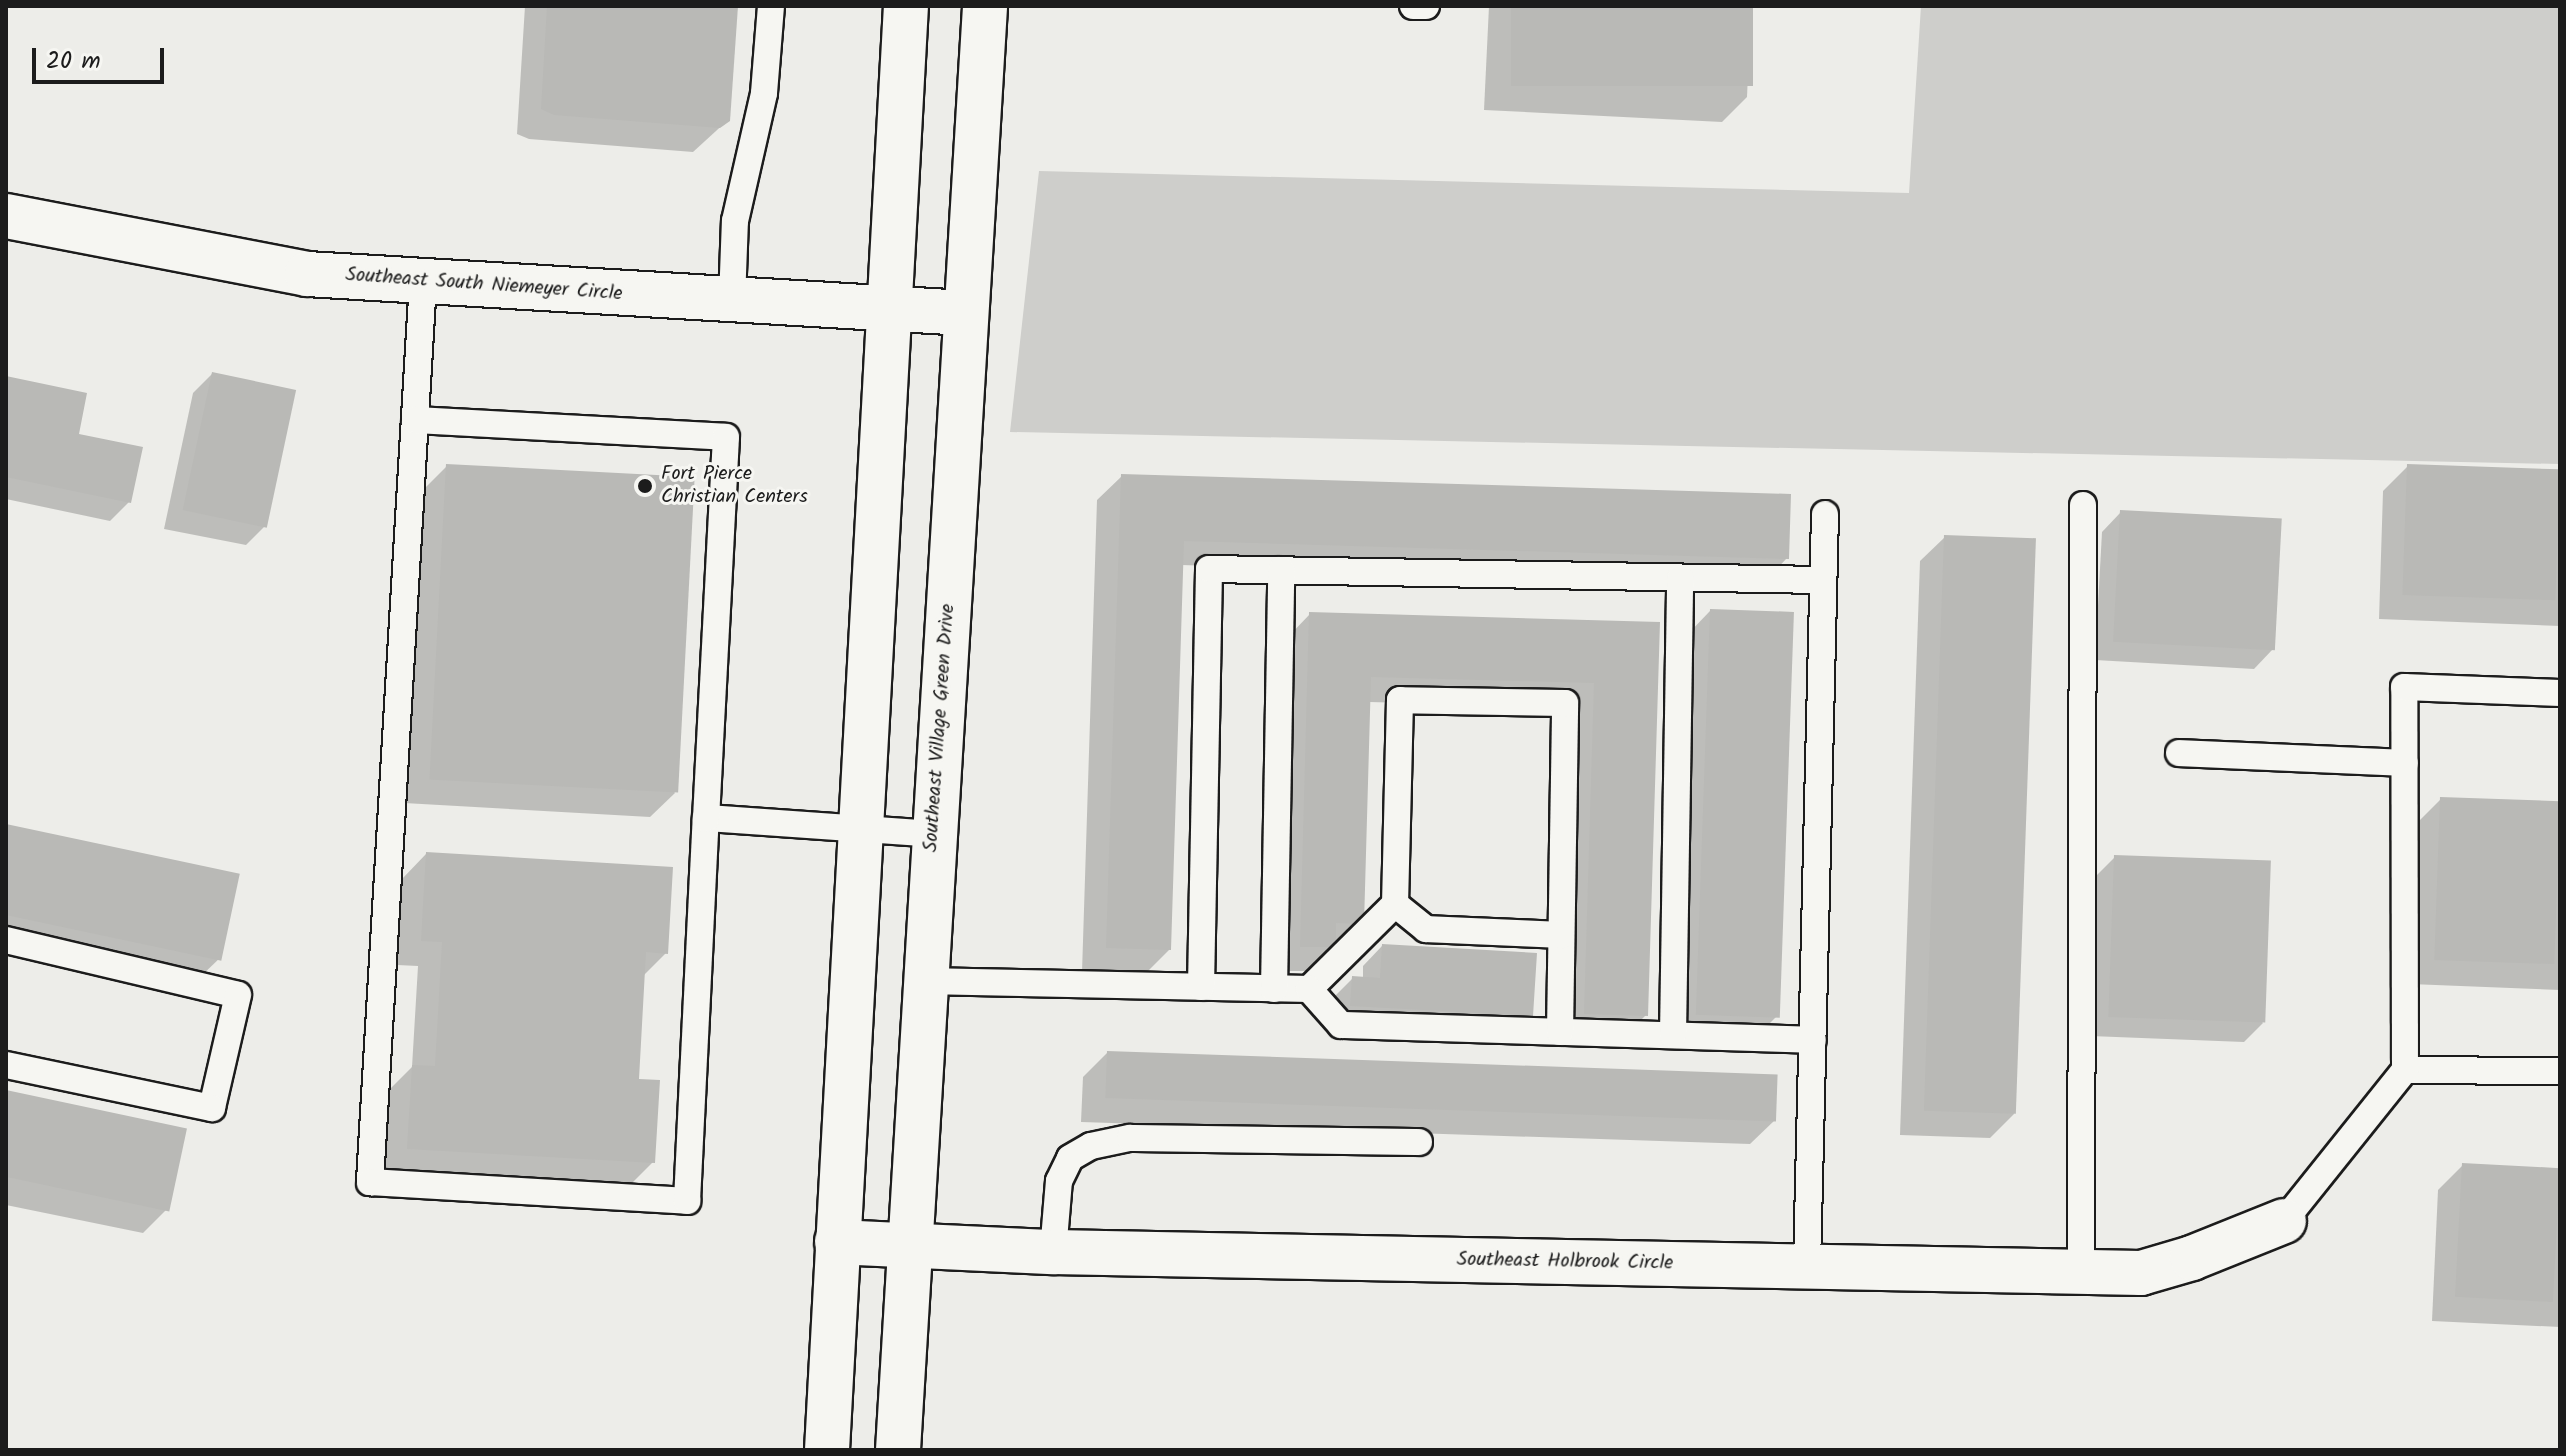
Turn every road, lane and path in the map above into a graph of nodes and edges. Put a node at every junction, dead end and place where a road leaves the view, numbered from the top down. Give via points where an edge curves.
1 (771, 6) edge
2 (906, 6) edge
3 (985, 6) edge
4 (1413, 6) edge
5 (1426, 6) edge
6 (6, 216) edge
7 (423, 281) junction
8 (732, 301) junction
9 (891, 310) junction
10 (966, 313) junction
11 (415, 420) junction
12 (2083, 505) dead end
13 (1825, 514) dead end
14 (1281, 570) junction
15 (1680, 578) junction
16 (1823, 580) junction
17 (2560, 693) edge
18 (2179, 753) dead end
19 (2405, 763) junction
20 (706, 818) junction
21 (861, 827) junction
22 (934, 834) junction
23 (1395, 904) junction
24 (1561, 935) junction
25 (6, 940) edge
26 (925, 981) junction
27 (1201, 987) junction
28 (1274, 989) junction
29 (1309, 989) junction
30 (1560, 1032) junction
31 (1673, 1035) junction
32 (1813, 1040) junction
33 (6, 1065) edge
34 (2405, 1070) junction
35 (2560, 1071) edge
36 (1419, 1142) dead end
37 (2284, 1221) joint
38 (837, 1242) junction
39 (908, 1246) junction
40 (1053, 1252) junction
41 (1807, 1266) junction
42 (2081, 1272) junction
43 (827, 1450) edge
44 (898, 1450) edge

1 - 8 lane via 764,93 735,221
2 - 9 street
3 - 10 street, Southeast Village Green Drive
4 - 5 lane
6 - 7 street, Southeast South Niemeyer Circle via 307,274
7 - 8 street, Southeast South Niemeyer Circle
7 - 11 lane
8 - 9 street, Southeast South Niemeyer Circle
9 - 10 street, Southeast South Niemeyer Circle
9 - 21 street
10 - 22 street, Southeast Village Green Drive
11 - 20 lane via 726,437
11 - 20 lane via 370,1182 687,1201
12 - 42 lane
13 - 16 lane
14 - 15 lane
14 - 27 lane via 1209,569
14 - 28 lane
15 - 16 lane
15 - 31 lane
16 - 32 lane
17 - 19 lane via 2404,687
18 - 19 lane
19 - 34 lane
20 - 21 lane
21 - 22 lane
21 - 38 street
22 - 26 street, Southeast Village Green Drive
23 - 24 lane via 1426,929
23 - 24 lane via 1400,700 1565,703
23 - 29 lane
24 - 30 lane
25 - 33 lane via 238,995 212,1108
26 - 27 lane
26 - 39 street, Southeast Village Green Drive
27 - 28 lane
28 - 29 lane
29 - 30 lane via 1341,1025
30 - 31 lane
31 - 32 lane
32 - 41 lane
34 - 35 lane
34 - 37 lane
36 - 40 lane via 1130,1138 1091,1146 1070,1158 1059,1181
37 - 42 street, Southeast Holbrook Circle via 2141,1273
38 - 39 street, Southeast Holbrook Circle
38 - 43 street
39 - 40 street, Southeast Holbrook Circle
39 - 44 street, Southeast Village Green Drive
40 - 41 street, Southeast Holbrook Circle
41 - 42 street, Southeast Holbrook Circle

